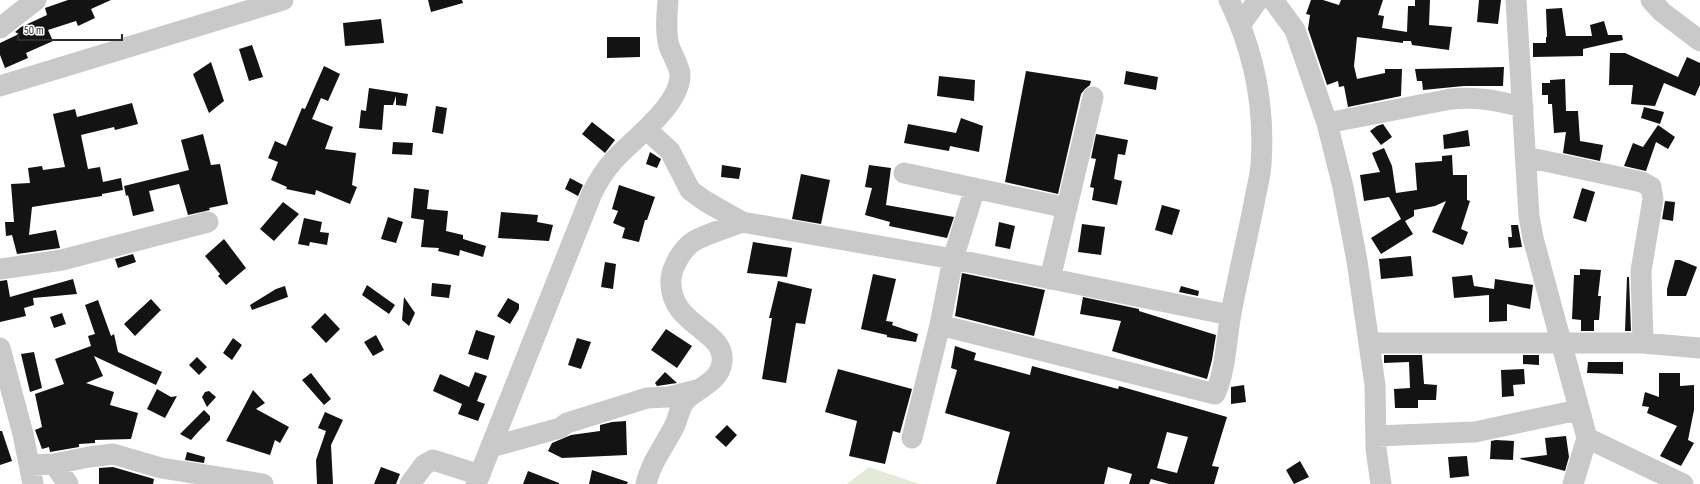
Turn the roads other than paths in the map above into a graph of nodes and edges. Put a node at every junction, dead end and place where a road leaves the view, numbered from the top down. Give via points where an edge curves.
1 (36, 0) edge
2 (283, 0) edge
3 (668, 0) edge
4 (1229, 0) edge
5 (1258, 0) edge
6 (1273, 0) edge
7 (1516, 0) edge
8 (1651, 0) edge
9 (1241, 24) junction
10 (0, 28) edge
11 (1700, 41) edge
12 (0, 86) edge
13 (1093, 97) dead end
14 (1523, 107) junction
15 (1327, 123) junction
16 (647, 130) junction
17 (1526, 157) junction
18 (904, 173) dead end
19 (975, 188) junction
20 (1067, 208) junction
21 (208, 222) dead end
22 (742, 222) junction
23 (953, 259) junction
24 (0, 269) edge
25 (1050, 279) junction
26 (1230, 315) junction
27 (940, 325) junction
28 (1562, 342) junction
29 (1643, 342) junction
30 (1370, 343) junction
31 (0, 348) edge
32 (1700, 348) edge
33 (700, 389) junction
34 (1578, 410) junction
35 (1376, 436) junction
36 (912, 438) dead end
37 (1587, 438) junction
38 (491, 447) junction
39 (54, 464) junction
40 (32, 475) edge
41 (478, 479) edge
42 (68, 484) edge
43 (263, 484) edge
44 (410, 484) edge
45 (646, 484) edge
46 (1382, 484) edge
47 (1573, 484) edge
48 (1683, 484) edge

1 - 10 street
2 - 12 street
3 - 16 street via 668,44 680,74 677,88
4 - 9 street
5 - 9 street
6 - 15 street via 1295,30
7 - 14 street
8 - 11 street via 1662,12
9 - 26 street via 1250,50 1257,88 1262,129 1261,166
13 - 20 street
14 - 15 street via 1487,98 1471,97
14 - 17 street
15 - 30 street via 1358,261
16 - 22 street via 670,151 690,190
16 - 38 street via 614,159 592,193
17 - 28 street via 1532,238
17 - 29 street via 1642,182 1651,188 1653,198 1641,271
18 - 19 street
19 - 20 street
19 - 23 street
20 - 25 street
21 - 24 street via 62,260
22 - 23 street
22 - 33 street via 693,242 682,253 672,271 670,290 674,303 685,316 714,339 720,348 722,362 717,374
23 - 25 street
23 - 27 street
25 - 26 street
26 - 27 street via 1221,380 1215,394
27 - 36 street
28 - 29 street
28 - 30 street
28 - 34 street
29 - 32 street
30 - 35 street via 1375,384
31 - 40 street
33 - 38 street via 669,397 646,398 567,423 560,428
33 - 45 street via 682,404 676,423 650,468
34 - 35 street via 1475,432
34 - 37 street
35 - 46 street
37 - 47 street
37 - 48 street
38 - 41 street
39 - 40 street
39 - 42 street
39 - 43 street via 89,456 113,454 161,468
41 - 44 street via 433,460 424,465

